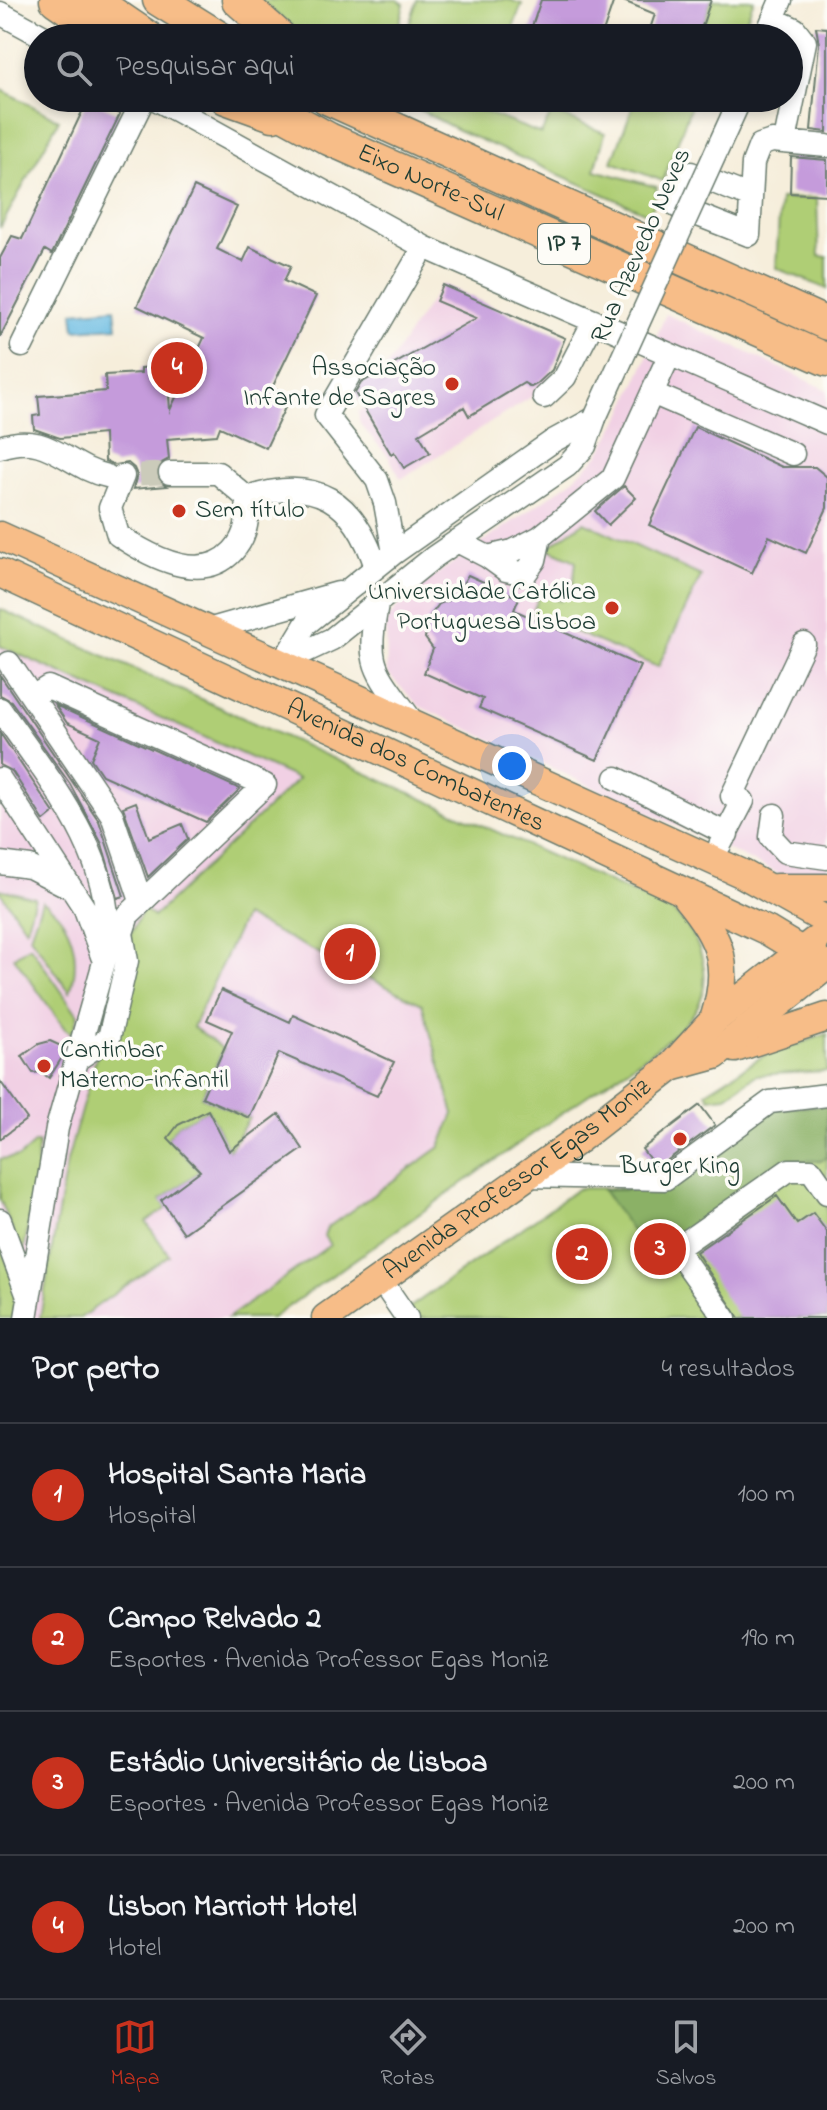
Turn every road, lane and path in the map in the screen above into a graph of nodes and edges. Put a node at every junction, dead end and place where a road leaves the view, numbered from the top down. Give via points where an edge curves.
1 (56, 0) edge
2 (93, 0) edge
3 (159, 0) edge
4 (169, 0) edge
5 (238, 0) edge
6 (0, 13) edge
7 (91, 24) edge
8 (128, 24) edge
9 (198, 24) edge
10 (200, 24) edge
11 (265, 24) edge
12 (24, 26) edge
13 (137, 112) edge
14 (179, 112) edge
15 (264, 112) edge
16 (278, 112) edge
17 (357, 112) edge
18 (390, 112) edge
19 (733, 112) edge
20 (791, 112) edge
21 (303, 126) junction
22 (785, 141) junction
23 (827, 146) edge
24 (470, 164) junction
25 (751, 197) junction
26 (424, 247) junction
27 (594, 321) junction
28 (827, 321) edge
29 (22, 346) dead end
30 (669, 356) junction
31 (827, 360) edge
32 (652, 393) junction
33 (544, 397) dead end
34 (595, 418) junction
35 (827, 423) edge
36 (0, 447) edge
37 (793, 454) dead end
38 (170, 473) tunnel mouth
39 (247, 498) junction
40 (0, 536) edge
41 (457, 541) junction
42 (385, 560) junction
43 (0, 573) edge
44 (347, 590) junction
45 (378, 600) junction
46 (211, 629) junction
47 (804, 644) dead end
48 (283, 662) junction
49 (9, 663) dead end
50 (32, 697) junction
51 (264, 697) junction
52 (0, 709) edge
53 (412, 721) junction
54 (616, 778) dead end
55 (0, 779) edge
56 (774, 815) dead end
57 (727, 834) junction
58 (87, 841) junction
59 (54, 856) junction
60 (827, 858) edge
61 (711, 860) junction
62 (17, 865) edge
63 (71, 888) junction
64 (773, 888) junction
65 (827, 888) edge
66 (681, 891) junction
67 (140, 896) junction
68 (827, 921) edge
69 (102, 924) junction
70 (827, 932) edge
71 (820, 962) edge
72 (827, 1017) edge
73 (714, 1020) junction
74 (715, 1055) junction
75 (79, 1058) junction
76 (670, 1068) junction
77 (827, 1095) edge
78 (527, 1176) junction
79 (827, 1193) edge
80 (0, 1220) edge
81 (380, 1279) junction
82 (27, 1308) edge
83 (326, 1318) edge
84 (407, 1318) edge
85 (725, 1318) edge

1 - 7 highway
2 - 8 highway
3 - 9 highway
4 - 10 highway
5 - 11 highway
6 - 12 street
13 - 29 street
14 - 26 street
15 - 21 highway
16 - 21 highway, Eixo Norte-Sul / IP 7
17 - 24 highway, Eixo Norte-Sul / IP 7
18 - 24 highway
19 - 34 street, Rua Azevedo Neves, bridge
20 - 22 street
21 - 31 highway, Eixo Norte-Sul / IP 7
22 - 23 street
22 - 25 street via 765,143 757,150
24 - 28 highway, Eixo Norte-Sul / IP 7
25 - 25 street via 749,235 678,207 691,173
26 - 27 street
26 - 42 street via 326,415 377,480
27 - 30 street
27 - 33 street via 565,377
30 - 32 street
30 - 35 street
32 - 37 street
32 - 41 street via 613,478 540,537 488,557
34 - 41 street, Rua Azevedo Neves via 585,446 567,466
34 - 42 street via 553,441
36 - 39 street via 34,442 50,446 91,473 115,476 110,508 118,535 180,565 213,566 227,558 247,526
38 - 39 street via 218,473
39 - 42 street via 279,489 325,494 356,521
40 - 46 main road, Avenida dos Combatentes
41 - 45 street, Rua Azevedo Neves
42 - 44 street
43 - 51 main road, Avenida dos Combatentes
44 - 46 street
44 - 48 street via 306,624
45 - 48 street, Rua Azevedo Neves via 332,639
45 - 53 street via 370,650 374,667
46 - 48 main road, Avenida dos Combatentes
47 - 57 street
48 - 51 main road
48 - 53 main road, Avenida dos Combatentes
49 - 50 street
50 - 67 street via 112,815
50 - 67 street via 48,687 265,785
51 - 66 main road, Avenida dos Combatentes
52 - 58 street
53 - 61 main road, Avenida dos Combatentes
54 - 57 street
55 - 59 street
56 - 60 street via 771,837 785,852
57 - 61 street
58 - 59 street
58 - 69 street
59 - 62 street
59 - 63 street
61 - 64 main road, Avenida dos Combatentes
62 - 63 street
63 - 69 street
64 - 65 main road
64 - 68 main road, Avenida dos Combatentes
66 - 71 main road, Avenida dos Combatentes
66 - 73 main road via 712,928 721,953 724,981
67 - 69 street
67 - 75 street via 122,933 127,961 109,1038
69 - 75 street via 104,961
70 - 71 main road
71 - 73 main road, Avenida Professor Egas Moniz
71 - 74 main road, Avenida Professor Egas Moniz
72 - 74 main road
73 - 76 main road, Avenida Professor Egas Moniz
74 - 76 main road, Avenida Professor Egas Moniz
75 - 82 street via 57,1128
76 - 78 main road, Avenida Professor Egas Moniz
77 - 78 street via 770,1102 665,1179
78 - 81 main road, Avenida Professor Egas Moniz
79 - 85 street via 811,1170 789,1170 676,1249
80 - 82 street
81 - 83 main road, Avenida Professor Egas Moniz
81 - 84 street

